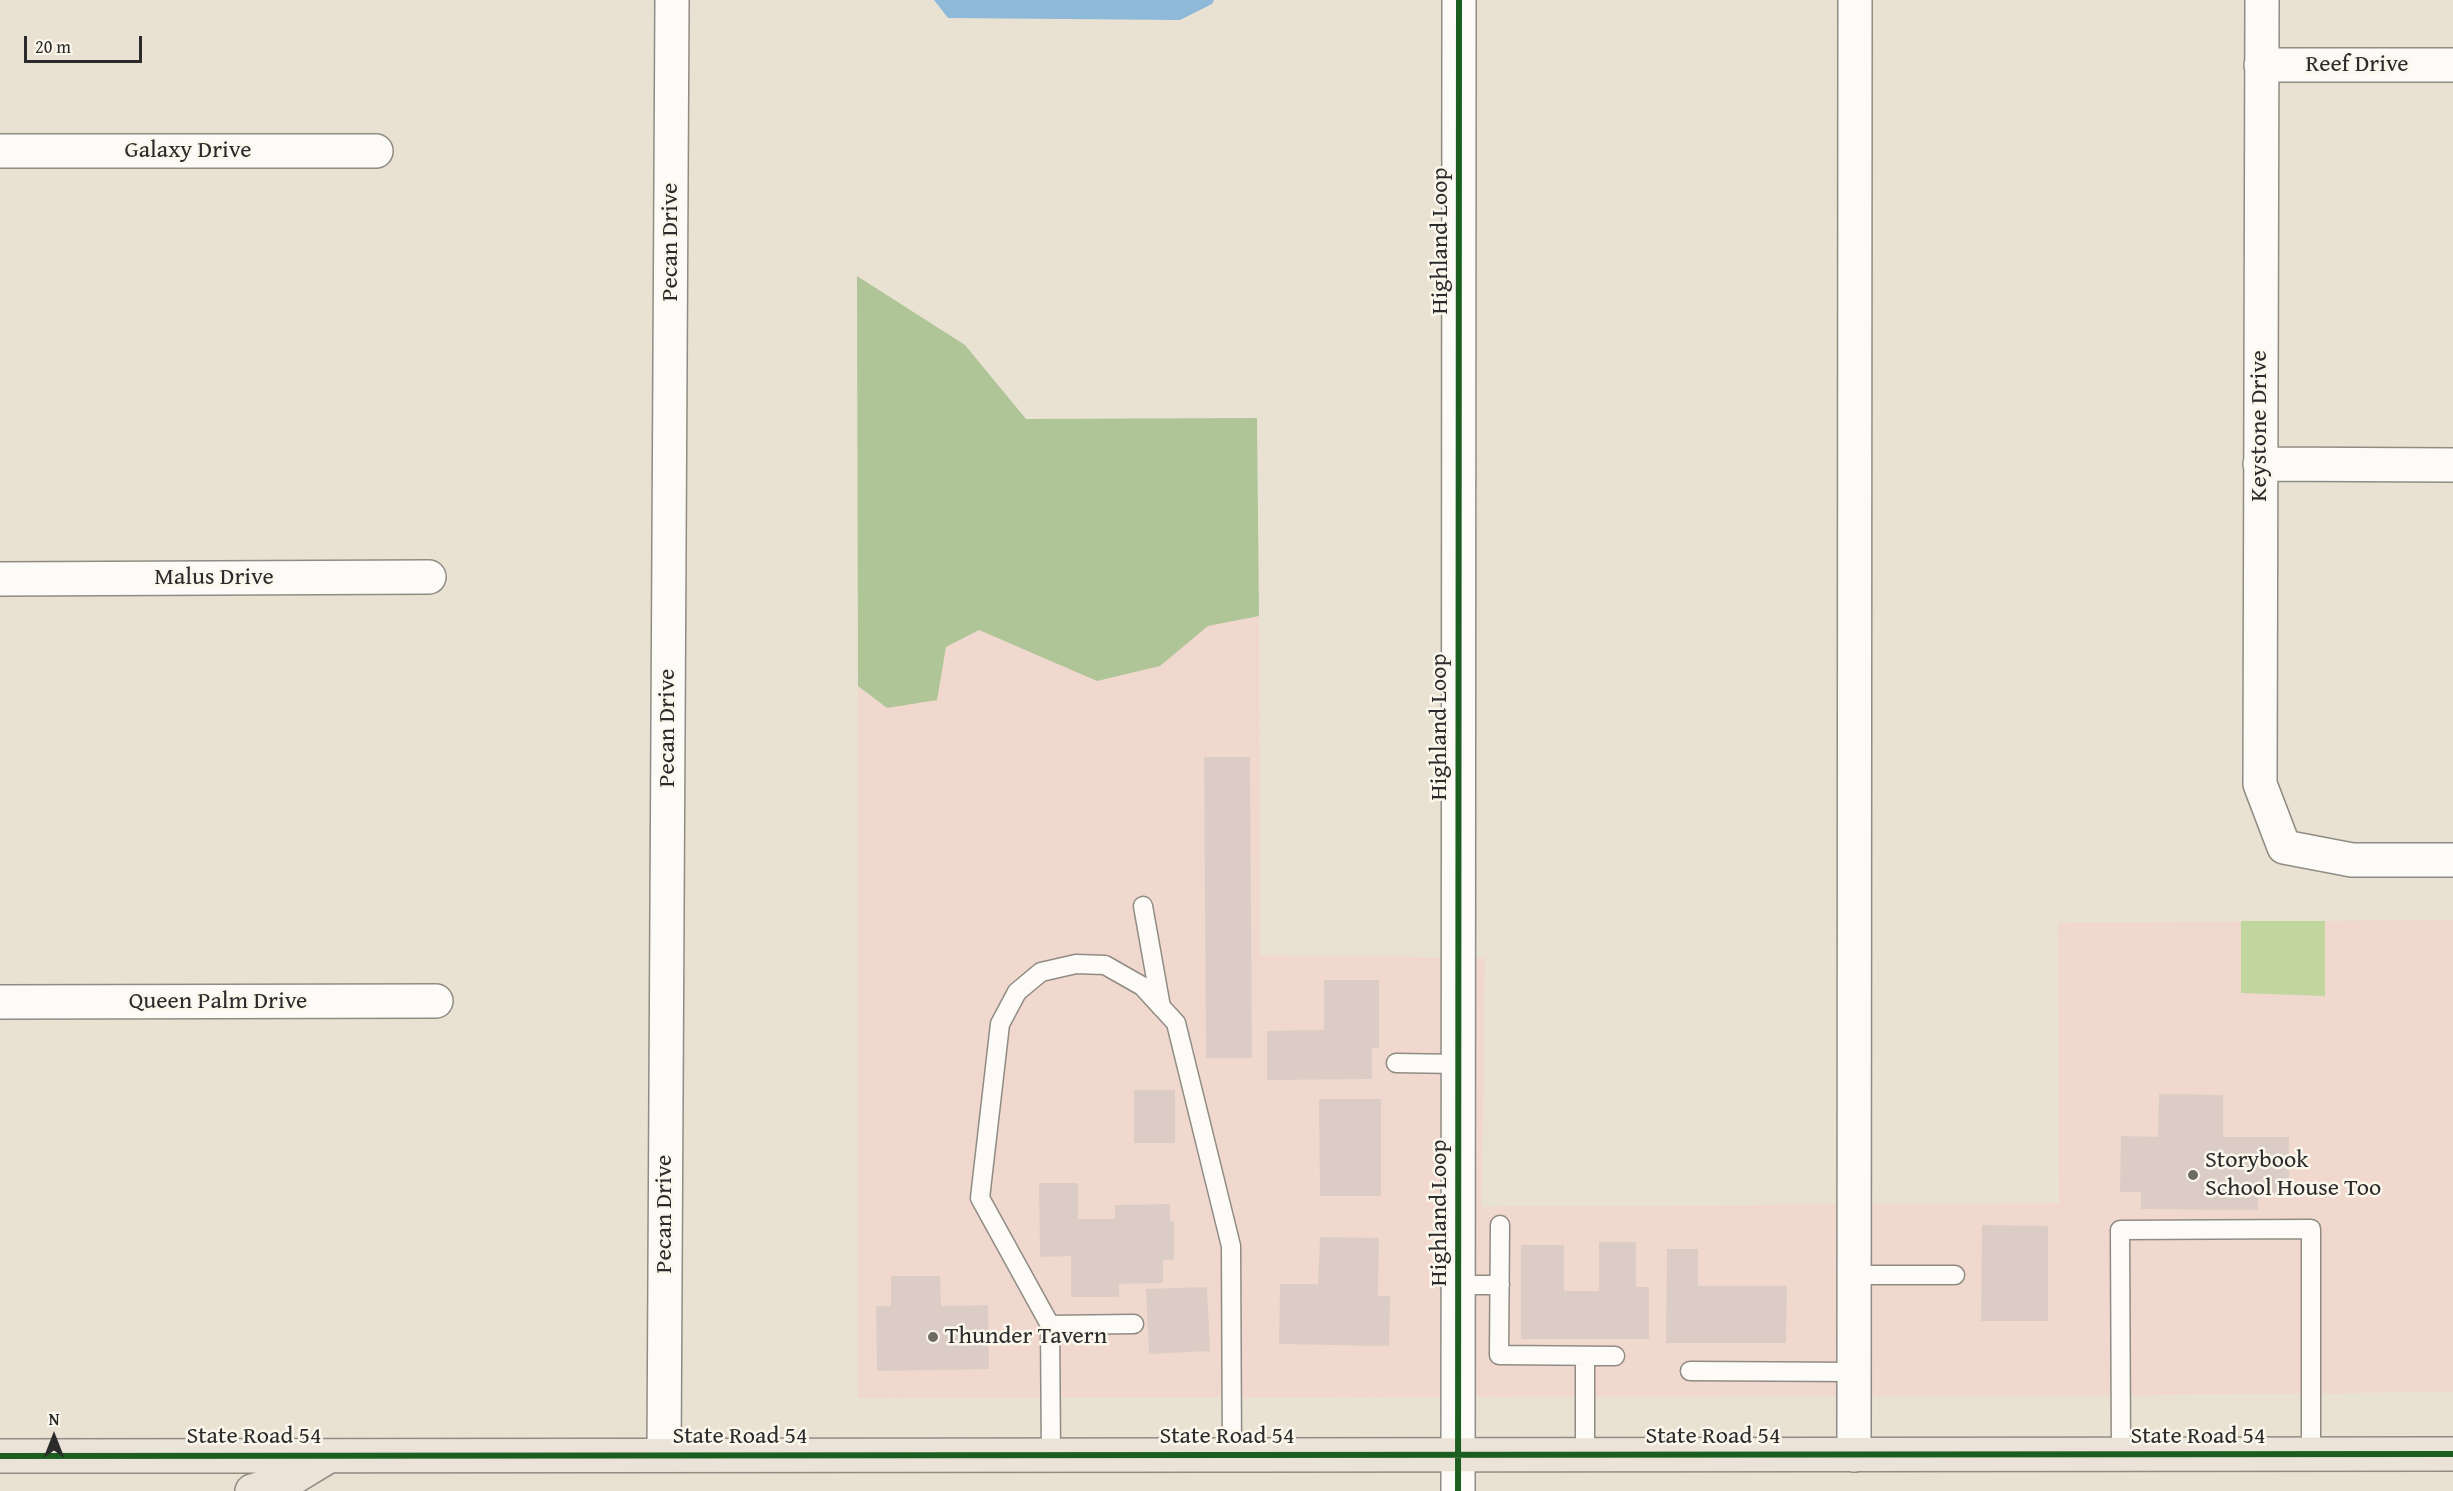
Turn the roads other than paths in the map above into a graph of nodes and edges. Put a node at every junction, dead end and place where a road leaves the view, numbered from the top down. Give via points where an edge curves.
1 (672, 0) edge
2 (1459, 0) edge
3 (1855, 0) edge
4 (2262, 0) edge
5 (2261, 65) junction
6 (2453, 65) edge
7 (0, 151) edge
8 (376, 151) dead end
9 (2260, 464) junction
10 (2453, 465) edge
11 (429, 577) dead end
12 (0, 579) edge
13 (2453, 860) edge
14 (1143, 906) dead end
15 (436, 1001) dead end
16 (0, 1002) edge
17 (1161, 1007) junction
18 (1396, 1063) dead end
19 (1458, 1064) junction
20 (1500, 1225) dead end
21 (1854, 1275) junction
22 (1955, 1275) dead end
23 (1457, 1285) junction
24 (1500, 1285) junction
25 (1134, 1324) dead end
26 (1050, 1325) junction
27 (1585, 1356) junction
28 (1615, 1356) dead end
29 (1690, 1371) dead end
30 (1854, 1372) junction
31 (331, 1455) junction
32 (664, 1455) junction
33 (1051, 1455) junction
34 (1232, 1455) junction
35 (1457, 1455) junction
36 (1585, 1455) junction
37 (1854, 1455) junction
38 (2121, 1455) junction
39 (2312, 1455) junction
40 (2453, 1455) edge
41 (0, 1456) edge
42 (252, 1491) edge
43 (1458, 1491) edge

1 - 32 street, Pecan Drive
2 - 19 street, Highland Loop
3 - 21 street
4 - 5 street, Keystone Drive
5 - 6 street, Reef Drive
5 - 9 street, Keystone Drive
7 - 8 street, Galaxy Drive
9 - 10 street
9 - 13 street, Keystone Drive via 2260,784 2284,847 2352,860
11 - 12 street, Malus Drive
14 - 17 lane
15 - 16 street, Queen Palm Drive
17 - 26 lane via 1142,986 1105,965 1076,964 1041,972 1017,992 1000,1024 980,1198
17 - 34 lane via 1176,1023 1231,1246
18 - 19 lane
19 - 23 street, Highland Loop
20 - 24 lane
21 - 22 lane
21 - 30 street
23 - 24 lane
23 - 35 street, Highland Loop
24 - 27 lane via 1499,1355
25 - 26 lane
26 - 33 lane
27 - 28 lane
27 - 36 lane
29 - 30 lane
30 - 37 street
31 - 32 main road, State Road 54
31 - 41 main road, State Road 54
31 - 42 main road via 291,1479
32 - 33 main road, State Road 54
33 - 34 main road, State Road 54
34 - 35 main road, State Road 54
35 - 36 main road, State Road 54
35 - 43 street, Highland Loop
36 - 37 main road, State Road 54
37 - 38 main road, State Road 54
38 - 39 main road, State Road 54
38 - 39 lane via 2120,1230 2312,1229
39 - 40 main road, State Road 54

